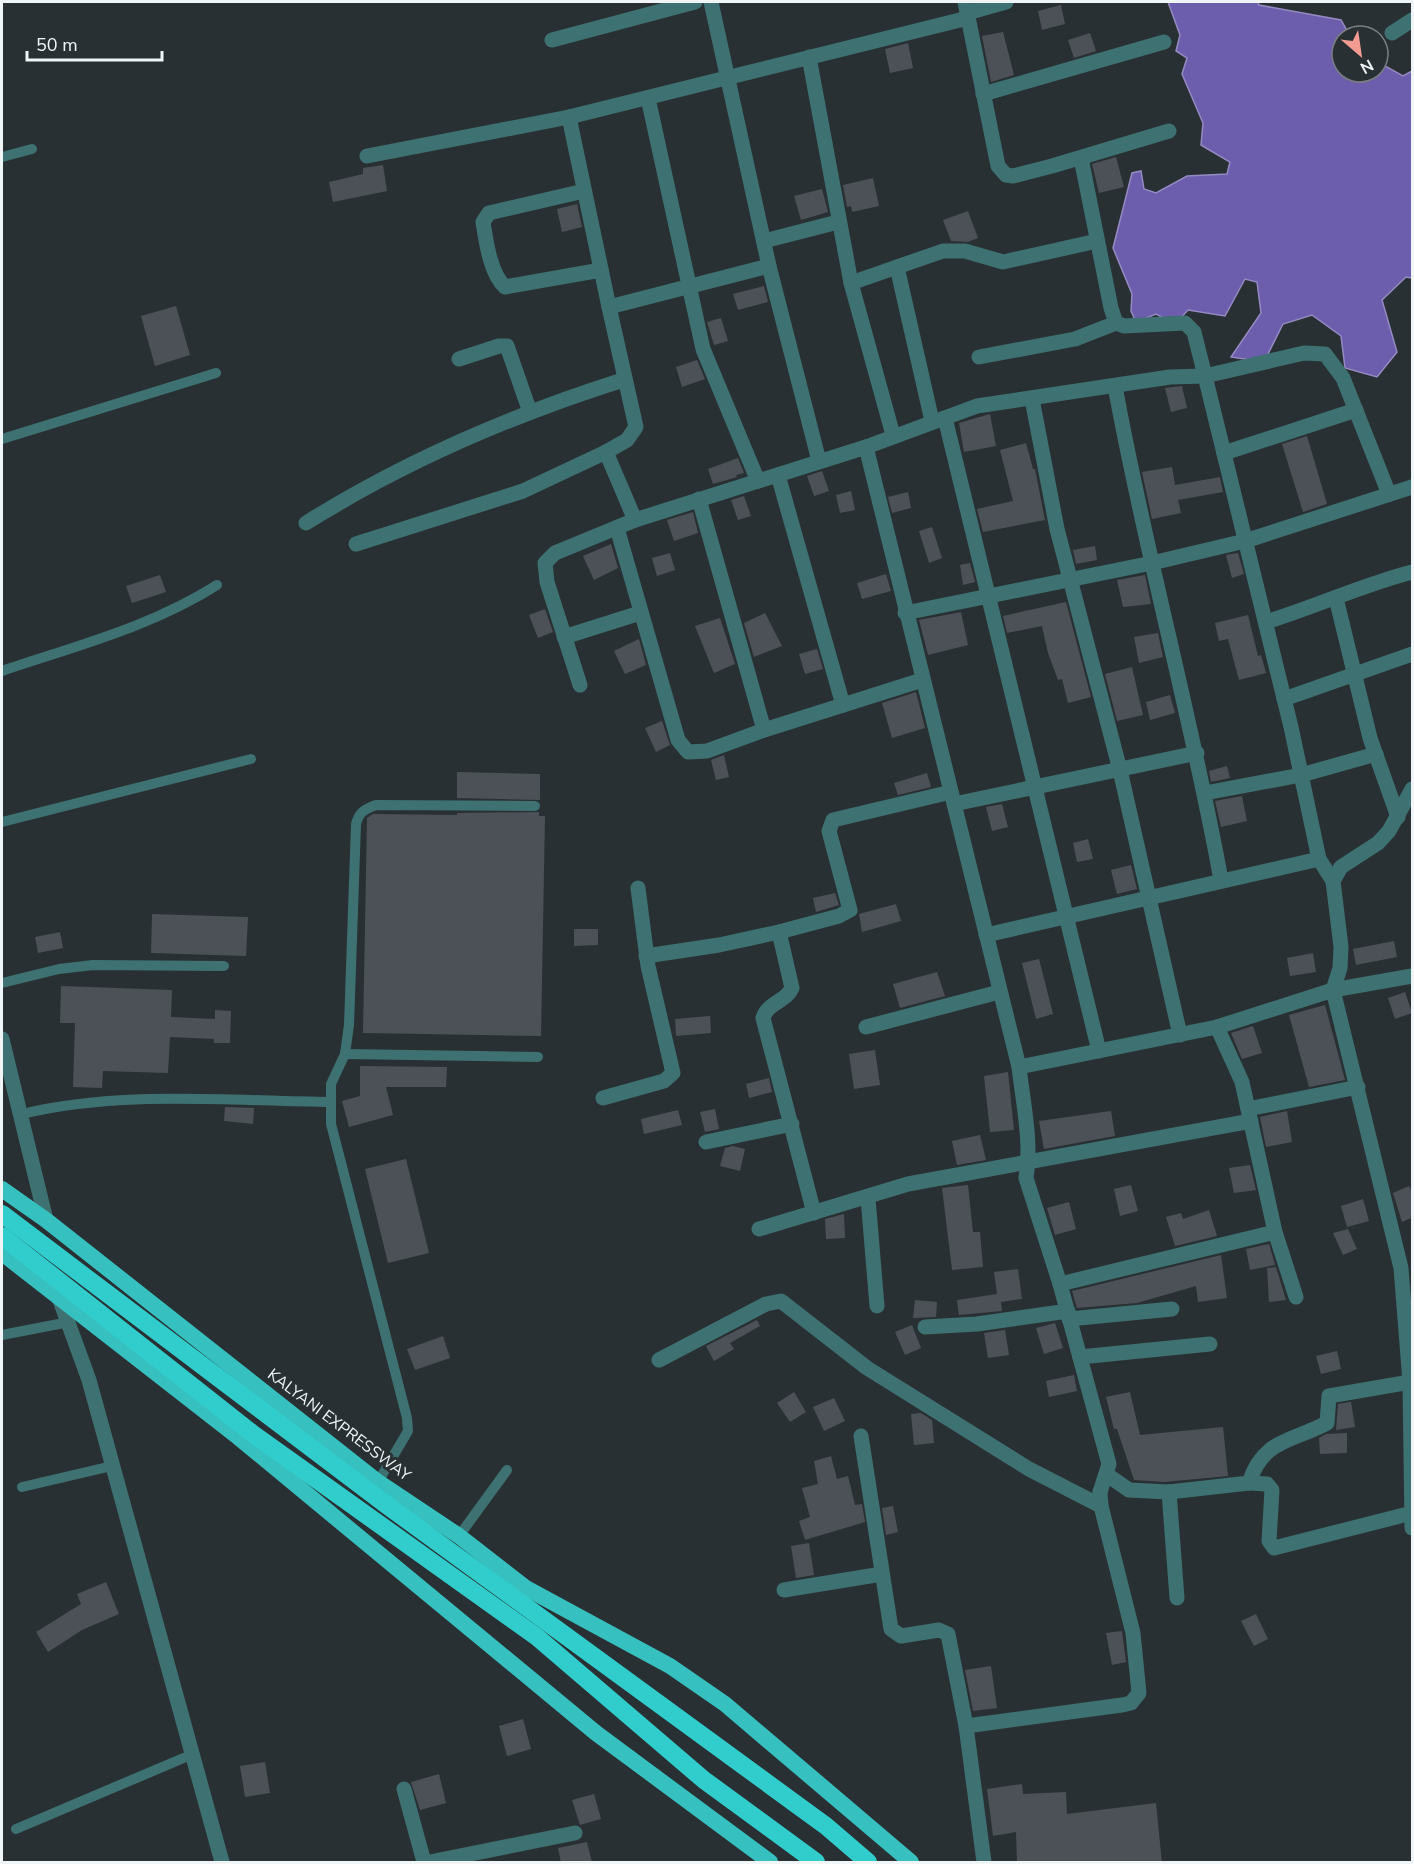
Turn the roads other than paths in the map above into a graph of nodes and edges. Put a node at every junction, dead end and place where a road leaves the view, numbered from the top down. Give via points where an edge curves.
1 (695, 2) edge
2 (711, 2) edge
3 (1005, 2) edge
4 (966, 11) edge
5 (1413, 20) edge
6 (1392, 33) dead end
7 (552, 40) dead end
8 (1164, 42) dead end
9 (809, 57) junction
10 (727, 76) junction
11 (983, 94) junction
12 (648, 98) junction
13 (568, 117) junction
14 (1169, 130) dead end
15 (32, 149) dead end
16 (367, 156) dead end
17 (2, 157) edge
18 (1081, 158) junction
19 (584, 191) junction
20 (838, 222) junction
21 (764, 241) junction
22 (1097, 241) junction
23 (769, 266) junction
24 (897, 267) junction
25 (601, 270) junction
26 (851, 283) junction
27 (690, 287) junction
28 (609, 307) junction
29 (1116, 323) junction
30 (979, 357) dead end
31 (459, 359) dead end
32 (216, 373) dead end
33 (1204, 376) junction
34 (623, 380) junction
35 (1115, 386) junction
36 (1032, 399) junction
37 (1356, 410) junction
38 (530, 412) junction
39 (939, 419) junction
40 (893, 435) junction
41 (2, 439) edge
42 (866, 447) junction
43 (606, 452) junction
44 (1224, 453) junction
45 (819, 461) junction
46 (778, 475) junction
47 (758, 481) junction
48 (1413, 487) edge
49 (1389, 494) junction
50 (699, 499) junction
51 (635, 520) junction
52 (306, 523) dead end
53 (617, 528) junction
54 (1245, 541) junction
55 (356, 544) dead end
56 (1152, 563) junction
57 (1413, 572) edge
58 (1071, 580) junction
59 (217, 585) dead end
60 (988, 597) junction
61 (1336, 598) junction
62 (640, 613) junction
63 (905, 613) junction
64 (1266, 622) junction
65 (564, 637) junction
66 (1413, 654) edge
67 (2, 671) edge
68 (1356, 673) junction
69 (922, 680) junction
70 (580, 685) dead end
71 (1284, 699) junction
72 (843, 705) junction
73 (764, 730) junction
74 (1197, 753) junction
75 (1376, 754) junction
76 (251, 759) dead end
77 (1120, 770) junction
78 (1301, 775) junction
79 (1035, 785) junction
80 (1413, 789) edge
81 (1205, 793) junction
82 (952, 798) junction
83 (535, 806) dead end
84 (1398, 817) junction
85 (2, 822) edge
86 (1319, 859) junction
87 (1221, 880) junction
88 (1333, 881) junction
89 (638, 888) dead end
90 (1149, 896) junction
91 (1067, 915) junction
92 (779, 932) junction
93 (986, 934) junction
94 (646, 956) junction
95 (224, 966) dead end
96 (1413, 976) edge
97 (2, 983) edge
98 (1332, 990) junction
99 (999, 992) junction
100 (866, 1027) dead end
101 (1218, 1027) junction
102 (1180, 1035) junction
103 (2, 1040) edge
104 (1099, 1051) junction
105 (345, 1054) junction
106 (538, 1057) dead end
107 (1018, 1067) junction
108 (1358, 1087) junction
109 (603, 1098) dead end
110 (330, 1102) junction
111 (22, 1114) junction
112 (1249, 1115) junction
113 (792, 1124) junction
114 (706, 1142) dead end
115 (1029, 1162) junction
116 (2, 1190) edge
117 (868, 1198) junction
118 (2, 1214) edge
119 (814, 1214) junction
120 (46, 1220) junction
121 (759, 1229) dead end
122 (1275, 1232) junction
123 (2, 1236) edge
124 (2, 1253) edge
125 (1060, 1284) junction
126 (58, 1295) junction
127 (1296, 1297) dead end
128 (877, 1305) dead end
129 (1172, 1310) dead end
130 (1068, 1315) junction
131 (69, 1322) junction
132 (925, 1327) dead end
133 (2, 1335) edge
134 (1210, 1344) dead end
135 (1080, 1358) junction
136 (659, 1360) dead end
137 (1410, 1382) junction
138 (861, 1436) dead end
139 (112, 1466) junction
140 (507, 1470) dead end
141 (378, 1482) junction
142 (1249, 1483) junction
143 (22, 1487) dead end
144 (1102, 1488) junction
145 (1169, 1492) junction
146 (1412, 1495) edge
147 (1412, 1513) edge
148 (1413, 1528) edge
149 (459, 1536) junction
150 (882, 1575) junction
151 (784, 1590) dead end
152 (1177, 1598) dead end
153 (966, 1726) junction
154 (193, 1754) junction
155 (404, 1789) dead end
156 (16, 1829) dead end
157 (575, 1833) dead end
158 (809, 1858) edge
159 (222, 1863) edge
160 (424, 1863) edge
161 (430, 1863) edge
162 (770, 1863) edge
163 (868, 1863) edge
164 (911, 1863) edge
165 (984, 1863) edge

1 - 7 street
2 - 10 street
3 - 4 street
4 - 9 street
4 - 11 street
5 - 6 street
8 - 11 street
9 - 10 street
9 - 20 street
10 - 12 street
10 - 21 street
11 - 18 street via 998,166 1006,175
12 - 13 street
12 - 27 street
13 - 16 street
13 - 19 street
14 - 18 street
15 - 17 lane
18 - 22 street
19 - 25 street
19 - 25 street via 489,213 484,218 484,231 496,274 505,287
20 - 21 street
20 - 26 street
21 - 23 street
22 - 24 street via 1003,262 954,250
22 - 29 street
23 - 27 street
23 - 45 street
24 - 26 street
24 - 39 street
25 - 28 street
26 - 40 street
27 - 28 street
27 - 47 street via 709,367
28 - 34 street
29 - 30 street via 1075,339
29 - 33 street via 1185,323 1194,332
31 - 38 street via 507,346
32 - 41 lane
33 - 35 street
33 - 37 street via 1314,352 1325,354 1338,367
33 - 44 street
34 - 38 street
34 - 43 street via 636,427 627,440
35 - 36 street
35 - 56 street
36 - 39 street via 977,406
36 - 58 street
37 - 44 street
37 - 49 street
38 - 52 street via 410,464 358,490
39 - 40 street
39 - 60 street
40 - 42 street
42 - 45 street
42 - 63 street
43 - 51 street
43 - 55 street via 523,491
44 - 54 street
45 - 46 street
46 - 47 street
46 - 72 street
47 - 50 street
48 - 49 street
49 - 54 street
50 - 51 street
50 - 73 street
51 - 53 street
53 - 62 street
53 - 65 street via 555,554 545,563
54 - 56 street
54 - 64 street
56 - 58 street
56 - 74 street
57 - 61 street
58 - 60 street
58 - 77 street
59 - 67 lane via 156,619
60 - 63 street
60 - 79 street
61 - 64 street
61 - 68 street
62 - 65 street
62 - 73 street via 681,747 698,753
63 - 69 street
64 - 71 street
65 - 70 street
66 - 68 street
68 - 71 street
68 - 75 street
69 - 72 street
69 - 82 street
71 - 78 street
72 - 73 street
74 - 77 street
74 - 81 street
75 - 78 street
75 - 84 street
76 - 85 lane
77 - 79 street
77 - 90 street
78 - 81 street
78 - 86 street
79 - 82 street
79 - 91 street
80 - 84 street
81 - 87 street
82 - 92 street via 833,820 829,831 850,910
82 - 93 street
83 - 105 lane via 389,804 376,805 358,816
84 - 88 street via 1378,843 1341,867
86 - 87 street
86 - 88 street
87 - 90 street
88 - 98 street via 1341,947 1340,968
89 - 94 street
90 - 91 street
90 - 102 street
91 - 93 street
91 - 104 street
92 - 94 street
92 - 113 street via 792,988 770,1006 763,1018
93 - 99 street
94 - 109 street via 673,1073 664,1081
95 - 97 lane via 93,965
96 - 98 street
98 - 101 street
98 - 108 street
99 - 100 street
99 - 107 street
101 - 102 street
101 - 112 street via 1242,1082
102 - 104 street
103 - 111 street
104 - 107 street
105 - 106 lane
105 - 110 lane via 331,1084
107 - 115 street
108 - 112 street
108 - 137 street via 1401,1268
110 - 111 lane via 116,1100
110 - 141 lane via 334,1134 407,1418 408,1431
111 - 120 street
112 - 115 street
112 - 122 street
113 - 114 street
113 - 119 street
115 - 117 street via 908,1184
115 - 125 street via 1026,1178
116 - 120 highway, KALYANI EXPRESSWAY
117 - 119 street
117 - 128 street
118 - 163 highway via 398,1513 826,1826
119 - 121 street
120 - 141 highway, KALYANI EXPRESSWAY
122 - 125 street
122 - 127 street
123 - 158 highway via 253,1434 537,1637 704,1780
124 - 126 highway
125 - 130 street
126 - 131 street
126 - 162 highway via 238,1437 596,1733
129 - 130 street
130 - 132 street
130 - 135 street
131 - 133 lane
131 - 139 street
134 - 135 street
135 - 144 street via 1109,1464
136 - 144 street via 766,1304 781,1301 877,1375 1029,1469
137 - 142 street via 1329,1396 1327,1423 1274,1446 1255,1464
137 - 146 street
138 - 150 street
139 - 143 lane
139 - 154 street
140 - 149 lane
141 - 149 highway, KALYANI EXPRESSWAY
142 - 145 street
142 - 147 street via 1266,1484 1272,1490 1269,1541 1274,1548
144 - 145 street
144 - 153 street via 1133,1634 1140,1686 1136,1699 1122,1705
145 - 152 street
146 - 147 street
147 - 148 street
149 - 164 highway, KALYANI EXPRESSWAY via 526,1588 670,1666 725,1704
150 - 151 street
150 - 153 street via 894,1633 901,1636 939,1630 948,1634
153 - 165 street
154 - 156 lane
154 - 159 street
155 - 160 street
157 - 161 street

